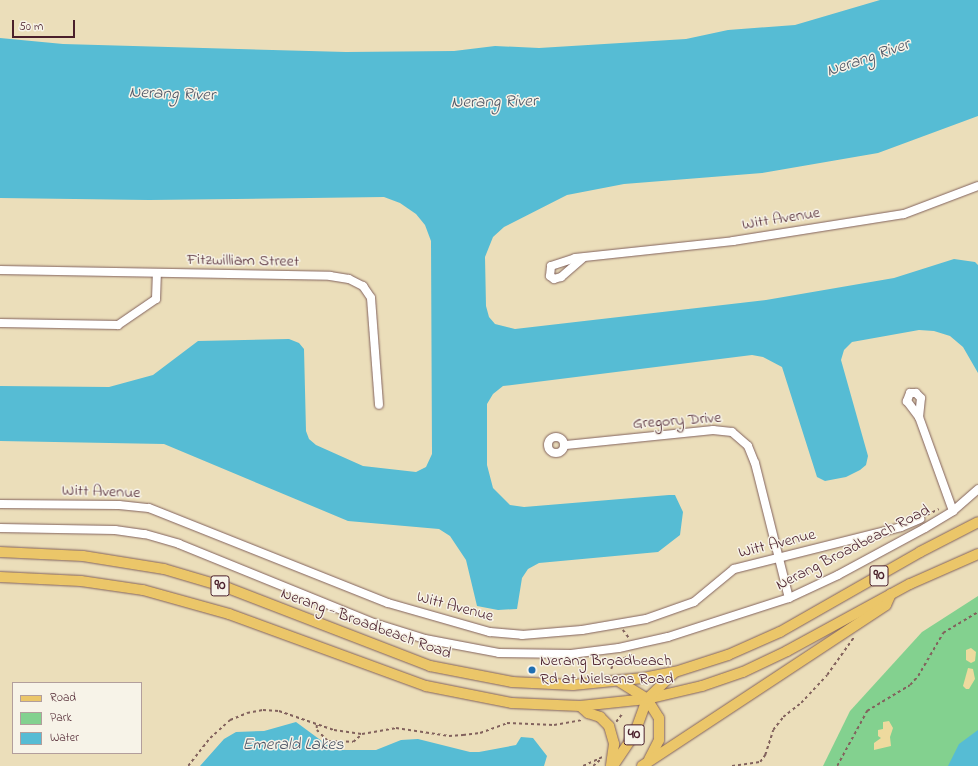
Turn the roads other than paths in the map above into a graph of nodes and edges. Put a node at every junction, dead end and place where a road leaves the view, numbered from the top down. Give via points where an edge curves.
1 (978, 186) edge
2 (584, 258) dead end
3 (0, 270) edge
4 (157, 273) junction
5 (0, 323) edge
6 (379, 405) dead end
7 (919, 417) dead end
8 (566, 445) dead end
9 (978, 489) edge
10 (0, 504) edge
11 (953, 511) junction
12 (920, 519) road end
13 (978, 522) edge
14 (901, 527) junction
15 (0, 528) edge
16 (914, 533) junction
17 (0, 552) edge
18 (978, 554) edge
19 (778, 558) junction
20 (0, 578) edge
21 (890, 594) junction
22 (789, 598) junction
23 (675, 672) junction
24 (620, 682) junction
25 (647, 699) junction
26 (580, 706) junction
27 (645, 763) edge
28 (612, 766) edge

1 - 2 street, Witt Avenue via 904,214 733,241
3 - 4 street, Fitzwilliam Street
4 - 5 street via 156,299 118,325
4 - 6 street, Fitzwilliam Street via 330,276 349,279 363,286 371,298
7 - 11 street
8 - 19 street, Gregory Drive via 713,430 732,432 748,446 756,463
9 - 11 street
10 - 19 street, Witt Avenue via 118,505 149,508 388,603 490,632 522,635 621,625 646,619 694,602 734,569
11 - 16 street, Nerang Broadbeach Road
12 - 14 street, Witt Avenue
13 - 23 main road, Nerang - Broadbeach Road / 90 via 774,635 728,655
14 - 16 street
14 - 19 street, Witt Avenue
15 - 22 street, Nerang Broadbeach Road via 115,530 161,538 374,624 449,645 499,653 571,654 619,648 668,637
16 - 22 street, Nerang Broadbeach Road via 838,575
17 - 24 main road, Nerang - Broadbeach Road / 90 via 83,556 164,569 235,591 423,663 469,675 533,684
18 - 21 main road, 90
19 - 22 street, Gregory Drive
20 - 26 main road, 90 via 82,581 143,590 229,614 426,686 512,703
21 - 25 main road, 90 via 764,663 702,686
21 - 27 main road via 886,605
23 - 24 main road, Nerang - Broadbeach Road / 90
23 - 25 main road, 40
24 - 25 main road, 40
25 - 26 main road, 90
25 - 27 main road, 40 via 657,712 660,726 659,740
25 - 28 main road, 40 via 634,735
26 - 28 main road via 588,713 600,717 610,728 614,744

